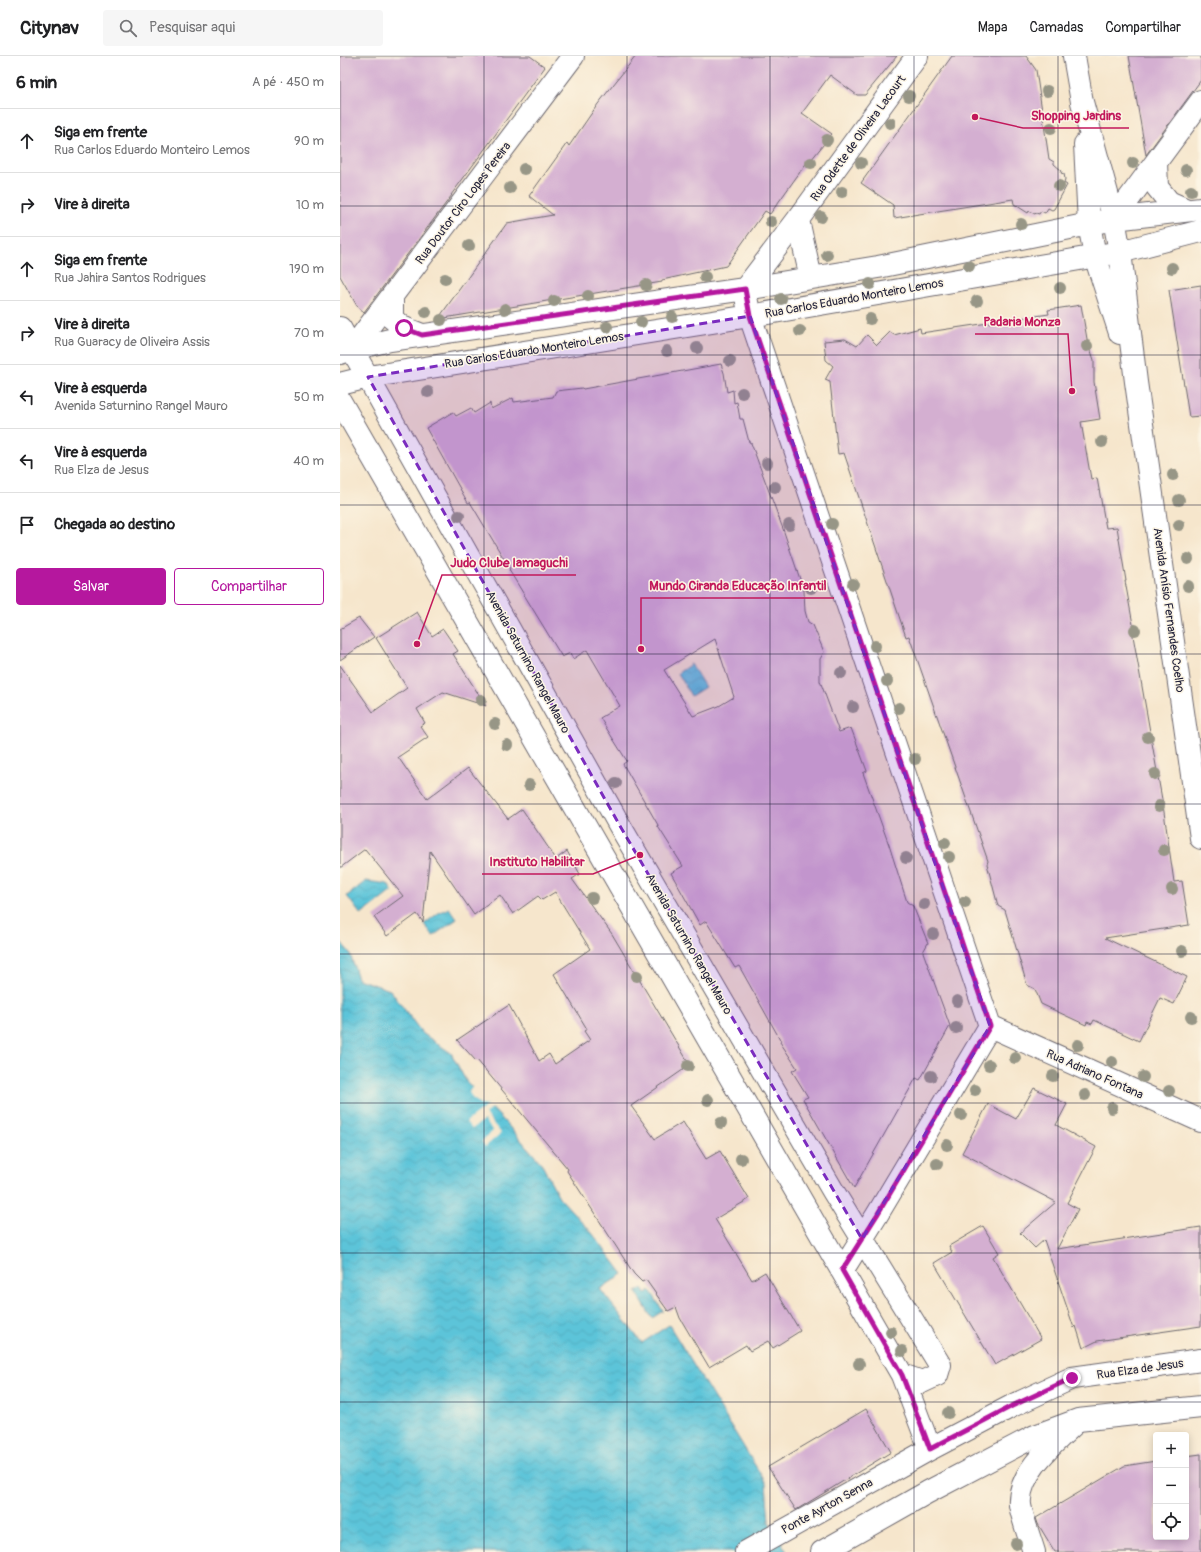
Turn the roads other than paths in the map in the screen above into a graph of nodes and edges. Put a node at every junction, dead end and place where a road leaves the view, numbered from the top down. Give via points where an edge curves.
1 (573, 56) edge
2 (917, 56) edge
3 (1074, 56) edge
4 (1201, 101) edge
5 (1082, 102) junction
6 (1156, 162) junction
7 (1194, 209) edge
8 (1114, 219) junction
9 (798, 220) junction
10 (1089, 224) junction
11 (1201, 231) edge
12 (1120, 252) junction
13 (1095, 256) junction
14 (811, 278) junction
15 (745, 289) junction
16 (392, 297) junction
17 (750, 316) junction
18 (340, 328) edge
19 (422, 335) junction
20 (346, 351) edge
21 (368, 377) junction
22 (1136, 382) junction
23 (340, 384) edge
24 (340, 401) edge
25 (620, 826) junction
26 (1201, 838) edge
27 (594, 841) junction
28 (990, 1026) junction
29 (1201, 1121) edge
30 (862, 1239) junction
31 (842, 1270) junction
32 (1201, 1360) edge
33 (902, 1375) junction
34 (1201, 1407) edge
35 (1078, 1420) junction
36 (930, 1449) junction
37 (907, 1460) joint
38 (746, 1552) edge
39 (822, 1552) edge
40 (1034, 1552) edge

1 - 16 street, Rua Doutor Ciro Lopes Pereira
2 - 9 street, Rua Odette de Oliveira Lacourt
3 - 5 street, Avenida Anísio Fernandes Coelho
4 - 6 street
5 - 8 street, Avenida Anísio Fernandes Coelho
5 - 10 street, Avenida Anísio Fernandes Coelho
6 - 7 street via 1157,187 1169,202
6 - 8 street
7 - 8 street
8 - 10 street
8 - 12 street, Avenida Anísio Fernandes Coelho
9 - 14 street
9 - 15 street, Rua Odette de Oliveira Lacourt
10 - 13 street, Avenida Anísio Fernandes Coelho
10 - 14 street
11 - 12 street, Rua Carlos Eduardo Monteiro Lemos
12 - 13 street, Rua Carlos Eduardo Monteiro Lemos
12 - 22 street, Avenida Anísio Fernandes Coelho
13 - 17 street, Rua Carlos Eduardo Monteiro Lemos
13 - 22 street, Avenida Anísio Fernandes Coelho
14 - 15 street
15 - 17 street
15 - 19 street
16 - 19 street via 392,318 404,328
16 - 20 street, Rua Doutor Ciro Lopes Pereira
17 - 21 street, Rua Carlos Eduardo Monteiro Lemos
17 - 28 street
18 - 20 street, Avenida Saturnino Rangel Mauro
19 - 20 street
20 - 21 street, Avenida Saturnino Rangel Mauro
21 - 23 street, Rua Carlos Eduardo Monteiro Lemos
21 - 25 street, Avenida Saturnino Rangel Mauro
22 - 26 street, Avenida Anísio Fernandes Coelho
24 - 27 street
25 - 27 street
25 - 30 street, Avenida Saturnino Rangel Mauro
27 - 31 street
28 - 29 street, Rua Adriano Fontana
28 - 30 street
30 - 31 street
30 - 33 street, Avenida Saturnino Rangel Mauro via 940,1365 937,1375 922,1382
31 - 33 street
32 - 36 street, Rua Elza de Jesus via 1072,1378
33 - 36 street
34 - 35 street
35 - 39 street via 1035,1436
35 - 40 street via 1038,1459 1023,1486 1020,1504
36 - 37 street, Rua Elza de Jesus
37 - 38 street, Ponte Ayrton Senna

